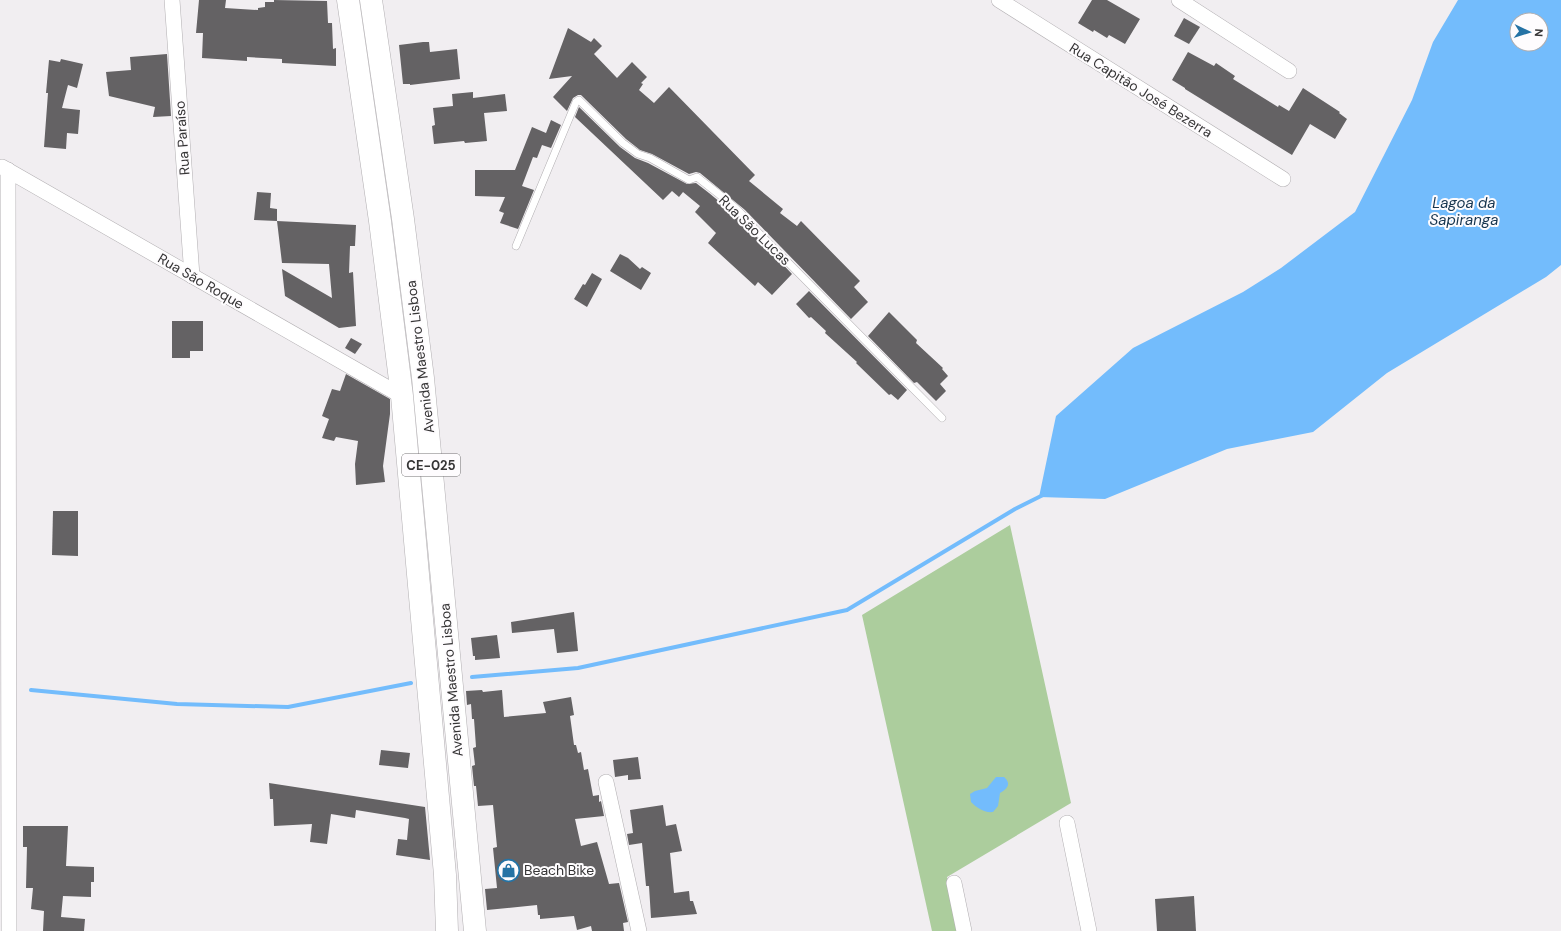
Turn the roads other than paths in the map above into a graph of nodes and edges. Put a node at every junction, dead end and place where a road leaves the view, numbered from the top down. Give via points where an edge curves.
1 (172, 0) edge
2 (348, 0) edge
3 (371, 0) edge
4 (999, 0) edge
5 (1179, 0) edge
6 (1289, 71) dead end
7 (4, 168) edge
8 (1283, 179) dead end
9 (516, 246) dead end
10 (192, 276) junction
11 (402, 396) junction
12 (4, 401) edge
13 (942, 418) dead end
14 (606, 782) dead end
15 (1067, 823) dead end
16 (954, 883) dead end
17 (9, 931) edge
18 (448, 931) edge
19 (474, 931) edge
20 (639, 931) edge
21 (964, 931) edge
22 (1089, 931) edge

1 - 10 street, Rua Paraíso
2 - 11 highway, Avenida Maestro Lisboa / CE-025
3 - 19 highway, Avenida Maestro Lisboa / CE-025 via 423,378
4 - 8 street, Rua Capitão José Bezerra
5 - 6 street
7 - 10 street, Rua São Roque
7 - 12 street
9 - 13 lane, Rua São Lucas via 579,100 623,143 638,154 689,180 697,177 739,211
10 - 11 street, Rua São Roque
11 - 18 highway, Avenida Maestro Lisboa / CE-025
12 - 17 street
14 - 20 street
15 - 22 street
16 - 21 street

